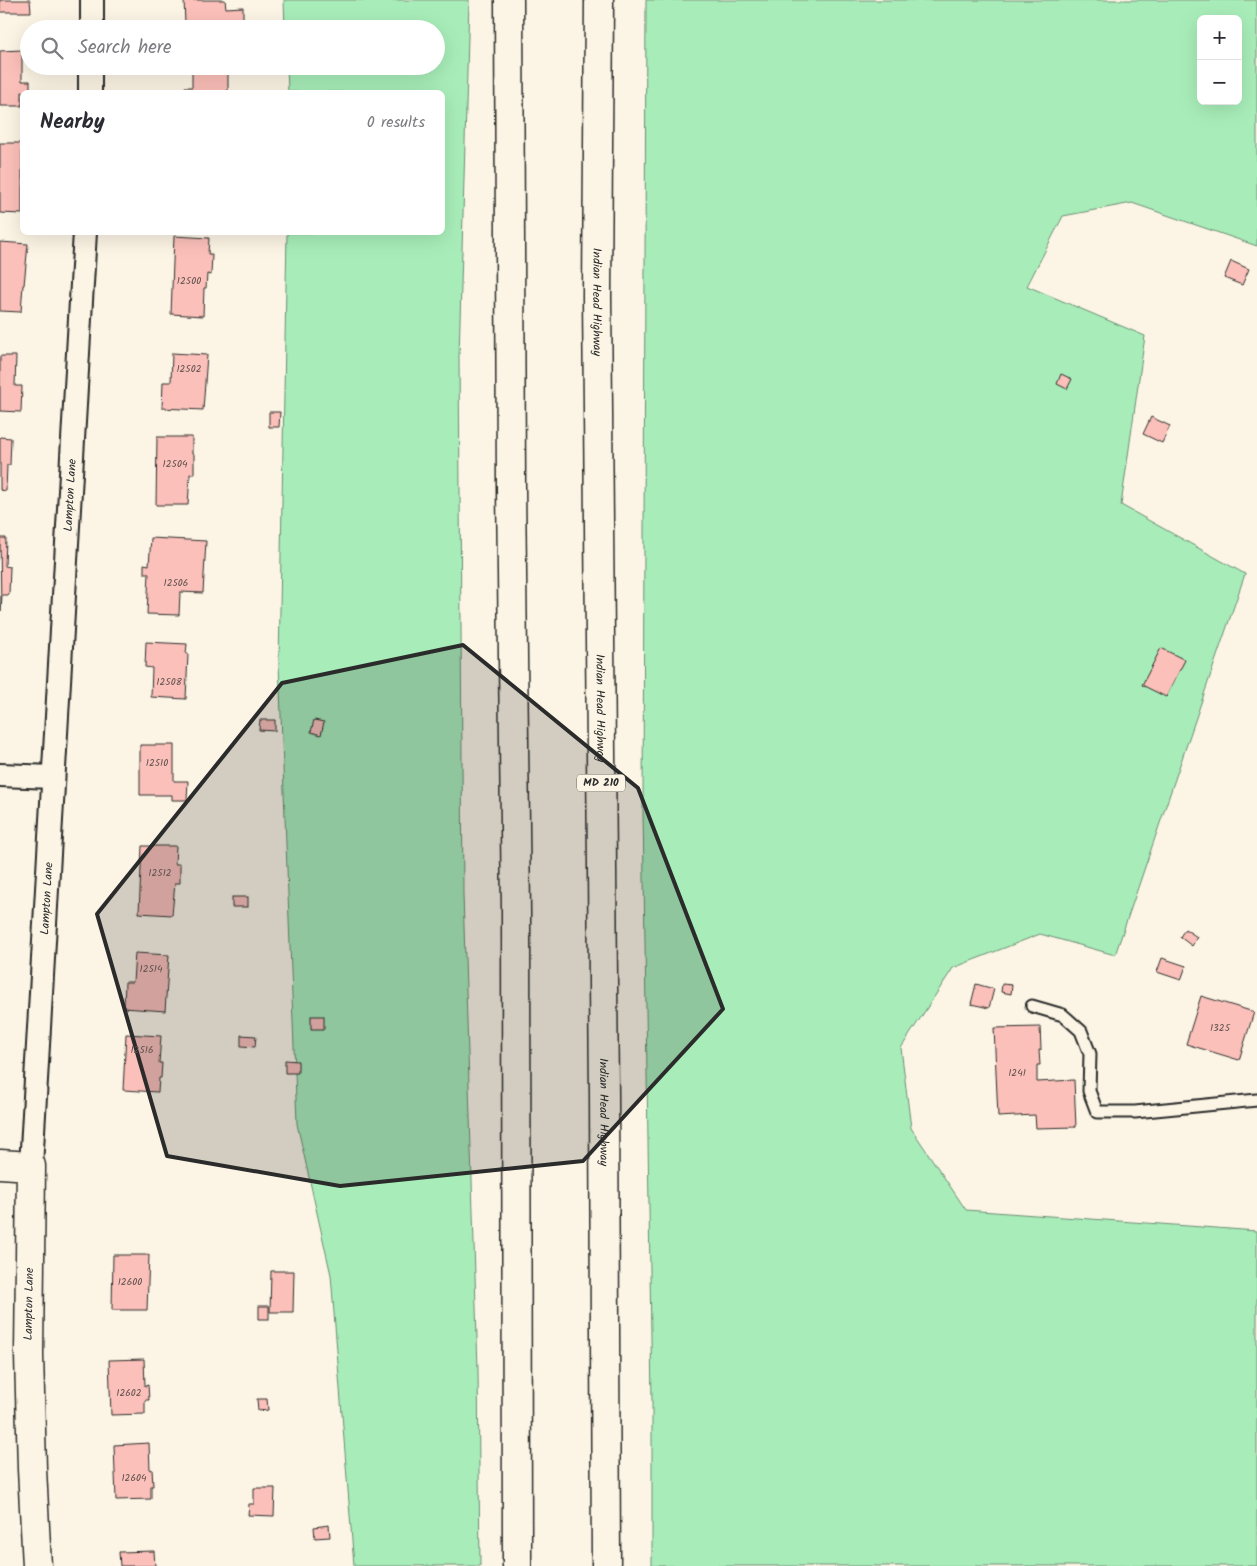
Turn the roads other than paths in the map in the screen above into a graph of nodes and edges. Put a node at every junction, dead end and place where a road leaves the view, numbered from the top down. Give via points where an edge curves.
1 (92, 0) edge
2 (509, 0) edge
3 (599, 0) edge
4 (92, 20) edge
5 (90, 75) edge
6 (90, 90) edge
7 (85, 235) edge
8 (0, 775) edge
9 (53, 777) junction
10 (1032, 1006) dead end
11 (1257, 1100) edge
12 (0, 1164) edge
13 (31, 1166) junction
14 (37, 1566) edge
15 (517, 1566) edge
16 (606, 1566) edge

1 - 4 street
2 - 15 main road
3 - 16 main road, Indian Head Highway / MD 210 via 597,306
5 - 6 street
7 - 9 street, Lampton Lane
8 - 9 street
9 - 13 street, Lampton Lane
10 - 11 lane via 1063,1015 1081,1031 1090,1054 1089,1091 1097,1112 1135,1112
12 - 13 main road
13 - 14 main road, Lampton Lane via 29,1364

